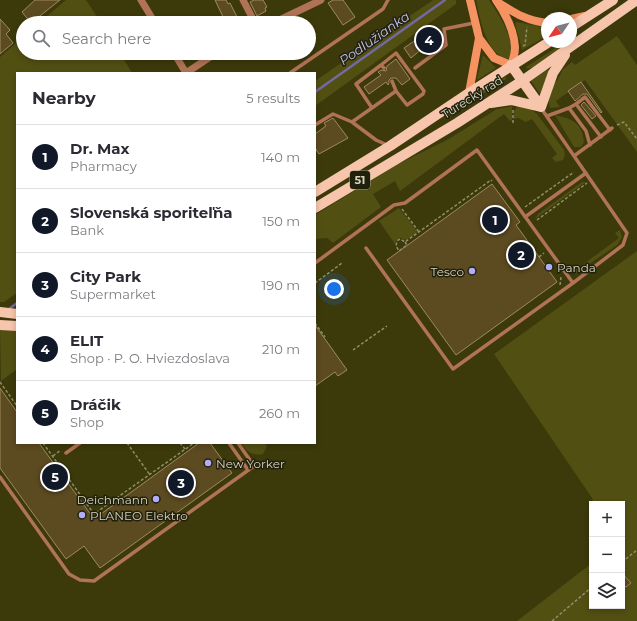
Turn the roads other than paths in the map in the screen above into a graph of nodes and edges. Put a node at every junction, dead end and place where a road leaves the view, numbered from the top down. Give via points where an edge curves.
1 (141, 0) edge
2 (243, 0) edge
3 (321, 0) edge
4 (388, 0) edge
5 (470, 0) edge
6 (612, 0) edge
7 (637, 0) edge
8 (499, 1) edge
9 (591, 14) junction
10 (151, 16) edge
11 (251, 16) edge
12 (288, 16) edge
13 (577, 18) edge
14 (541, 22) edge
15 (474, 23) junction
16 (577, 23) edge
17 (479, 38) junction
18 (577, 43) edge
19 (541, 47) edge
20 (570, 48) joint
21 (316, 55) edge
22 (178, 60) edge
23 (206, 60) edge
24 (309, 60) edge
25 (512, 66) junction
26 (415, 68) dead end
27 (185, 72) edge
28 (188, 72) edge
29 (291, 72) edge
30 (392, 81) dead end
31 (522, 81) junction
32 (396, 91) junction
33 (469, 92) junction
34 (576, 104) junction
35 (482, 106) junction
36 (541, 107) junction
37 (372, 108) junction
38 (569, 108) junction
39 (547, 116) junction
40 (352, 122) junction
41 (316, 125) edge
42 (601, 137) junction
43 (590, 145) junction
44 (390, 146) junction
45 (574, 156) junction
46 (586, 173) junction
47 (316, 191) edge
48 (316, 207) edge
49 (525, 217) junction
50 (366, 248) dead end
51 (316, 262) edge
52 (573, 283) junction
53 (0, 312) edge
54 (16, 314) edge
55 (0, 325) edge
56 (16, 326) edge
57 (79, 444) edge
58 (230, 444) edge
59 (239, 444) edge
60 (66, 453) dead end
61 (248, 470) junction
62 (0, 477) edge

1 - 10 street
2 - 11 street
3 - 12 street
4 - 21 lane via 383,9
5 - 15 street
6 - 9 main road
7 - 18 main road, Turecký rad / 51
8 - 14 street via 519,16
8 - 25 street via 513,36 515,48
9 - 13 street
9 - 16 main road
15 - 17 street
15 - 26 lane via 444,29 446,46
17 - 25 street via 494,58
17 - 33 street
19 - 25 main road, Turecký rad / 51
20 - 31 main road, Turecký rad / 51
20 - 36 main road via 553,73
22 - 27 street
23 - 28 street
24 - 29 lane
25 - 31 main road
25 - 33 main road, Turecký rad / 51
30 - 32 lane
31 - 35 main road, Turecký rad / 51
31 - 36 main road
32 - 37 lane
32 - 37 lane via 407,105 424,91 396,53 356,84
33 - 44 main road, Turecký rad / 51
34 - 38 lane
34 - 42 lane
34 - 42 lane via 585,97 611,129
35 - 36 main road via 503,100
35 - 48 main road, Turecký rad / 51
36 - 39 lane
37 - 40 lane
38 - 39 lane
38 - 43 lane via 586,131
39 - 45 lane
40 - 41 lane via 332,114
40 - 44 lane via 376,140
42 - 43 lane
43 - 45 lane
44 - 47 main road, Turecký rad / 51
45 - 46 lane
46 - 49 lane
46 - 52 lane via 627,233 626,240 618,250
49 - 51 lane via 477,150 405,203 394,205
49 - 52 lane
50 - 52 lane via 453,369
53 - 54 main road
55 - 56 main road
57 - 60 lane
58 - 61 lane
59 - 61 lane via 254,466
61 - 62 lane via 94,581 89,582 69,574

